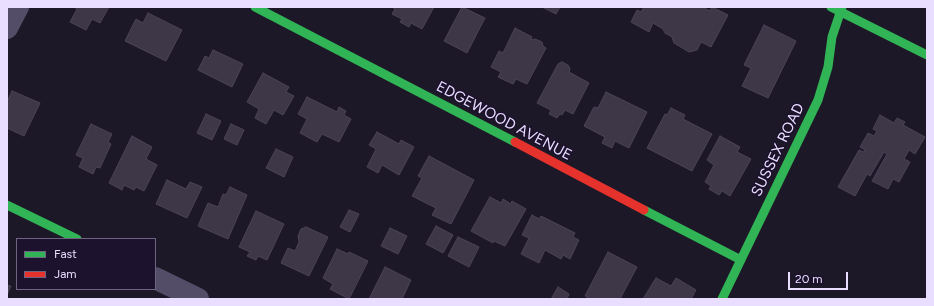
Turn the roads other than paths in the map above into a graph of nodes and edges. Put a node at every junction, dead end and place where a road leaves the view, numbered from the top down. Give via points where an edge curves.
1 (18, 7) edge
2 (255, 7) edge
3 (831, 7) edge
4 (841, 9) edge
5 (7, 28) edge
6 (927, 55) edge
7 (7, 205) edge
8 (75, 238) edge
9 (741, 260) junction
10 (156, 278) edge
11 (198, 299) edge
12 (722, 299) edge

1 - 5 street
2 - 9 street, EDGEWOOD AVENUE
3 - 4 street
4 - 6 street
4 - 9 street, SUSSEX ROAD via 818,100
7 - 8 street
9 - 12 street, SUSSEX ROAD
10 - 11 street

